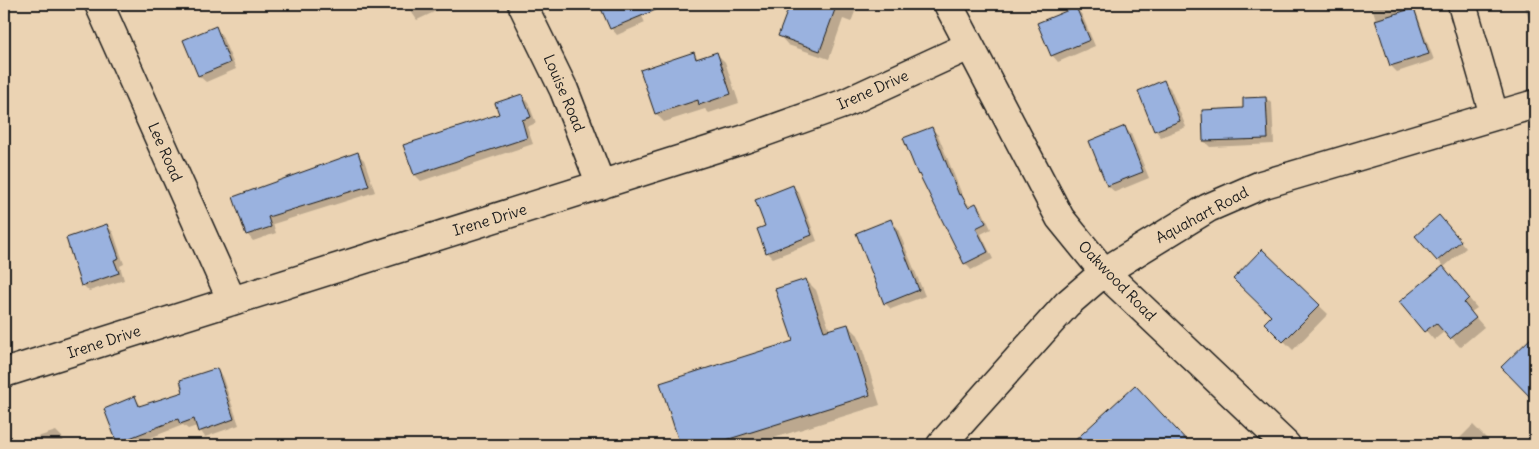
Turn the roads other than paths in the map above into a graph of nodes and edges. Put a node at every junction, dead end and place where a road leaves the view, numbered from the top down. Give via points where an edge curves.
1 (99, 4) edge
2 (522, 4) edge
3 (948, 4) edge
4 (1462, 4) edge
5 (969, 46) junction
6 (1535, 104) edge
7 (1494, 115) junction
8 (601, 186) junction
9 (1104, 272) junction
10 (232, 301) junction
11 (4, 373) edge
12 (941, 445) edge
13 (1286, 445) edge

1 - 10 street, Lee Road
2 - 8 street, Louise Road via 564,90
3 - 5 street, Oakwood Road
4 - 7 street
5 - 8 street, Irene Drive via 844,104
5 - 9 street, Oakwood Road via 1060,218
6 - 7 street, Aquahart Road
7 - 9 street, Aquahart Road via 1261,185 1208,208
8 - 10 street, Irene Drive
9 - 12 street, Aquahart Road via 1067,304
9 - 13 street, Oakwood Road
10 - 11 street, Irene Drive

